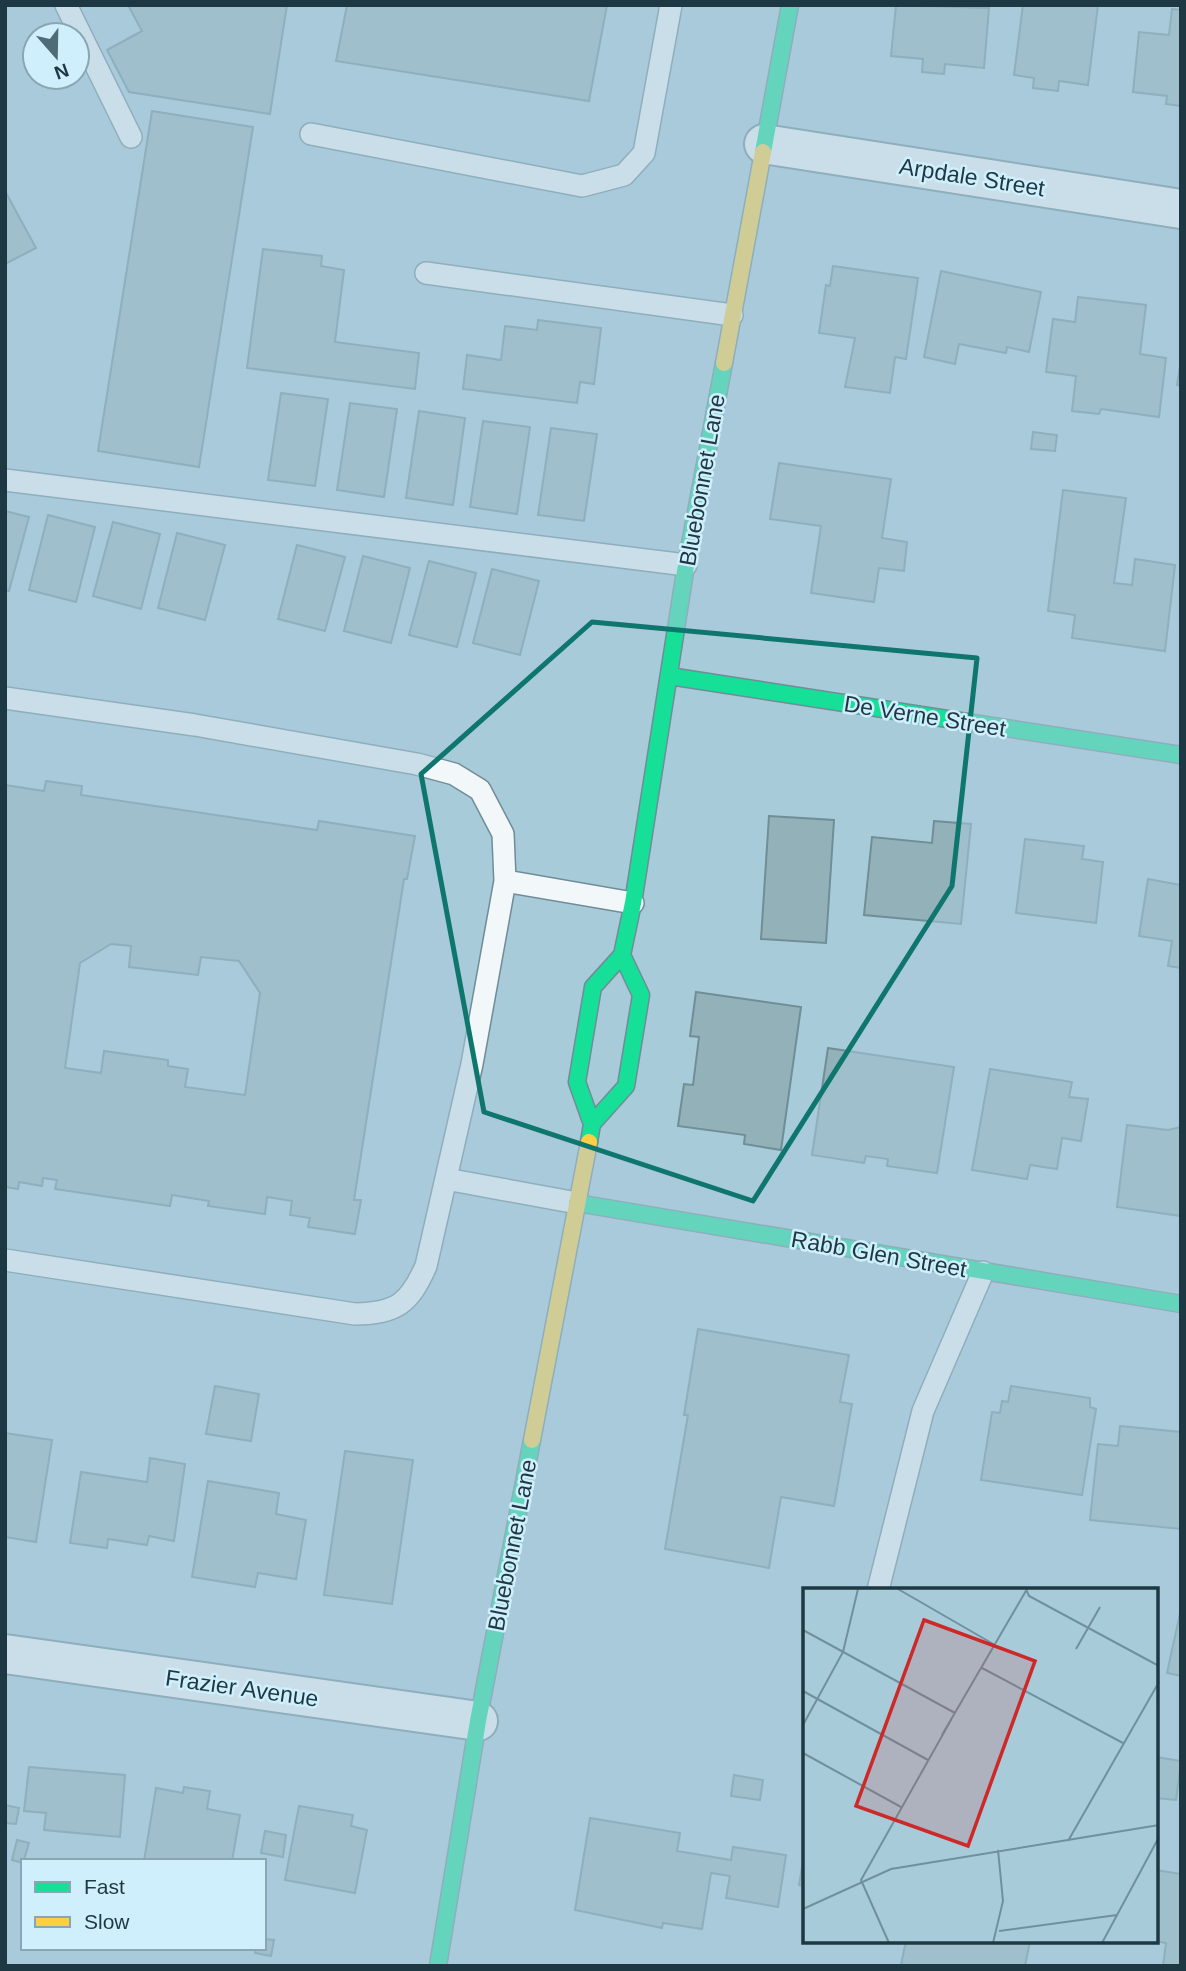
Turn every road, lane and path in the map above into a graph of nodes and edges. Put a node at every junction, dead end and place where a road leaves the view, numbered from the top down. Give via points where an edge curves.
1 (66, 5) edge
2 (671, 5) edge
3 (790, 5) edge
4 (311, 134) dead end
5 (131, 137) dead end
6 (764, 144) junction
7 (1181, 209) edge
8 (426, 273) dead end
9 (732, 315) junction
10 (5, 480) edge
11 (686, 565) junction
12 (669, 676) junction
13 (5, 698) edge
14 (1181, 755) edge
15 (505, 881) junction
16 (633, 903) junction
17 (622, 956) junction
18 (593, 1124) junction
19 (446, 1179) junction
20 (577, 1203) junction
21 (5, 1259) edge
22 (983, 1272) junction
23 (1181, 1304) edge
24 (879, 1588) edge
25 (5, 1654) edge
26 (478, 1721) junction
27 (438, 1966) edge

1 - 5 lane
2 - 4 lane via 644,153 624,175 582,186
3 - 6 street, Bluebonnet Lane
6 - 7 street, Arpdale Street
6 - 9 street, Bluebonnet Lane
8 - 9 lane
9 - 11 street, Bluebonnet Lane
10 - 11 lane
11 - 12 street, Bluebonnet Lane
12 - 14 street, De Verne Street
12 - 16 street, Bluebonnet Lane
13 - 15 lane via 195,725 454,774 480,790 494,811 503,834
15 - 16 lane
15 - 19 lane
16 - 17 street, Bluebonnet Lane
17 - 18 street via 593,987 577,1082
17 - 18 street, Bluebonnet Lane via 641,996 626,1086
18 - 20 street, Bluebonnet Lane
19 - 20 lane
19 - 21 lane via 426,1266 415,1290 393,1308 376,1314
20 - 22 street, Rabb Glen Street
20 - 26 street, Bluebonnet Lane
22 - 23 street, Rabb Glen Street
22 - 24 lane via 923,1411
25 - 26 street, Frazier Avenue
26 - 27 street, Bluebonnet Lane

